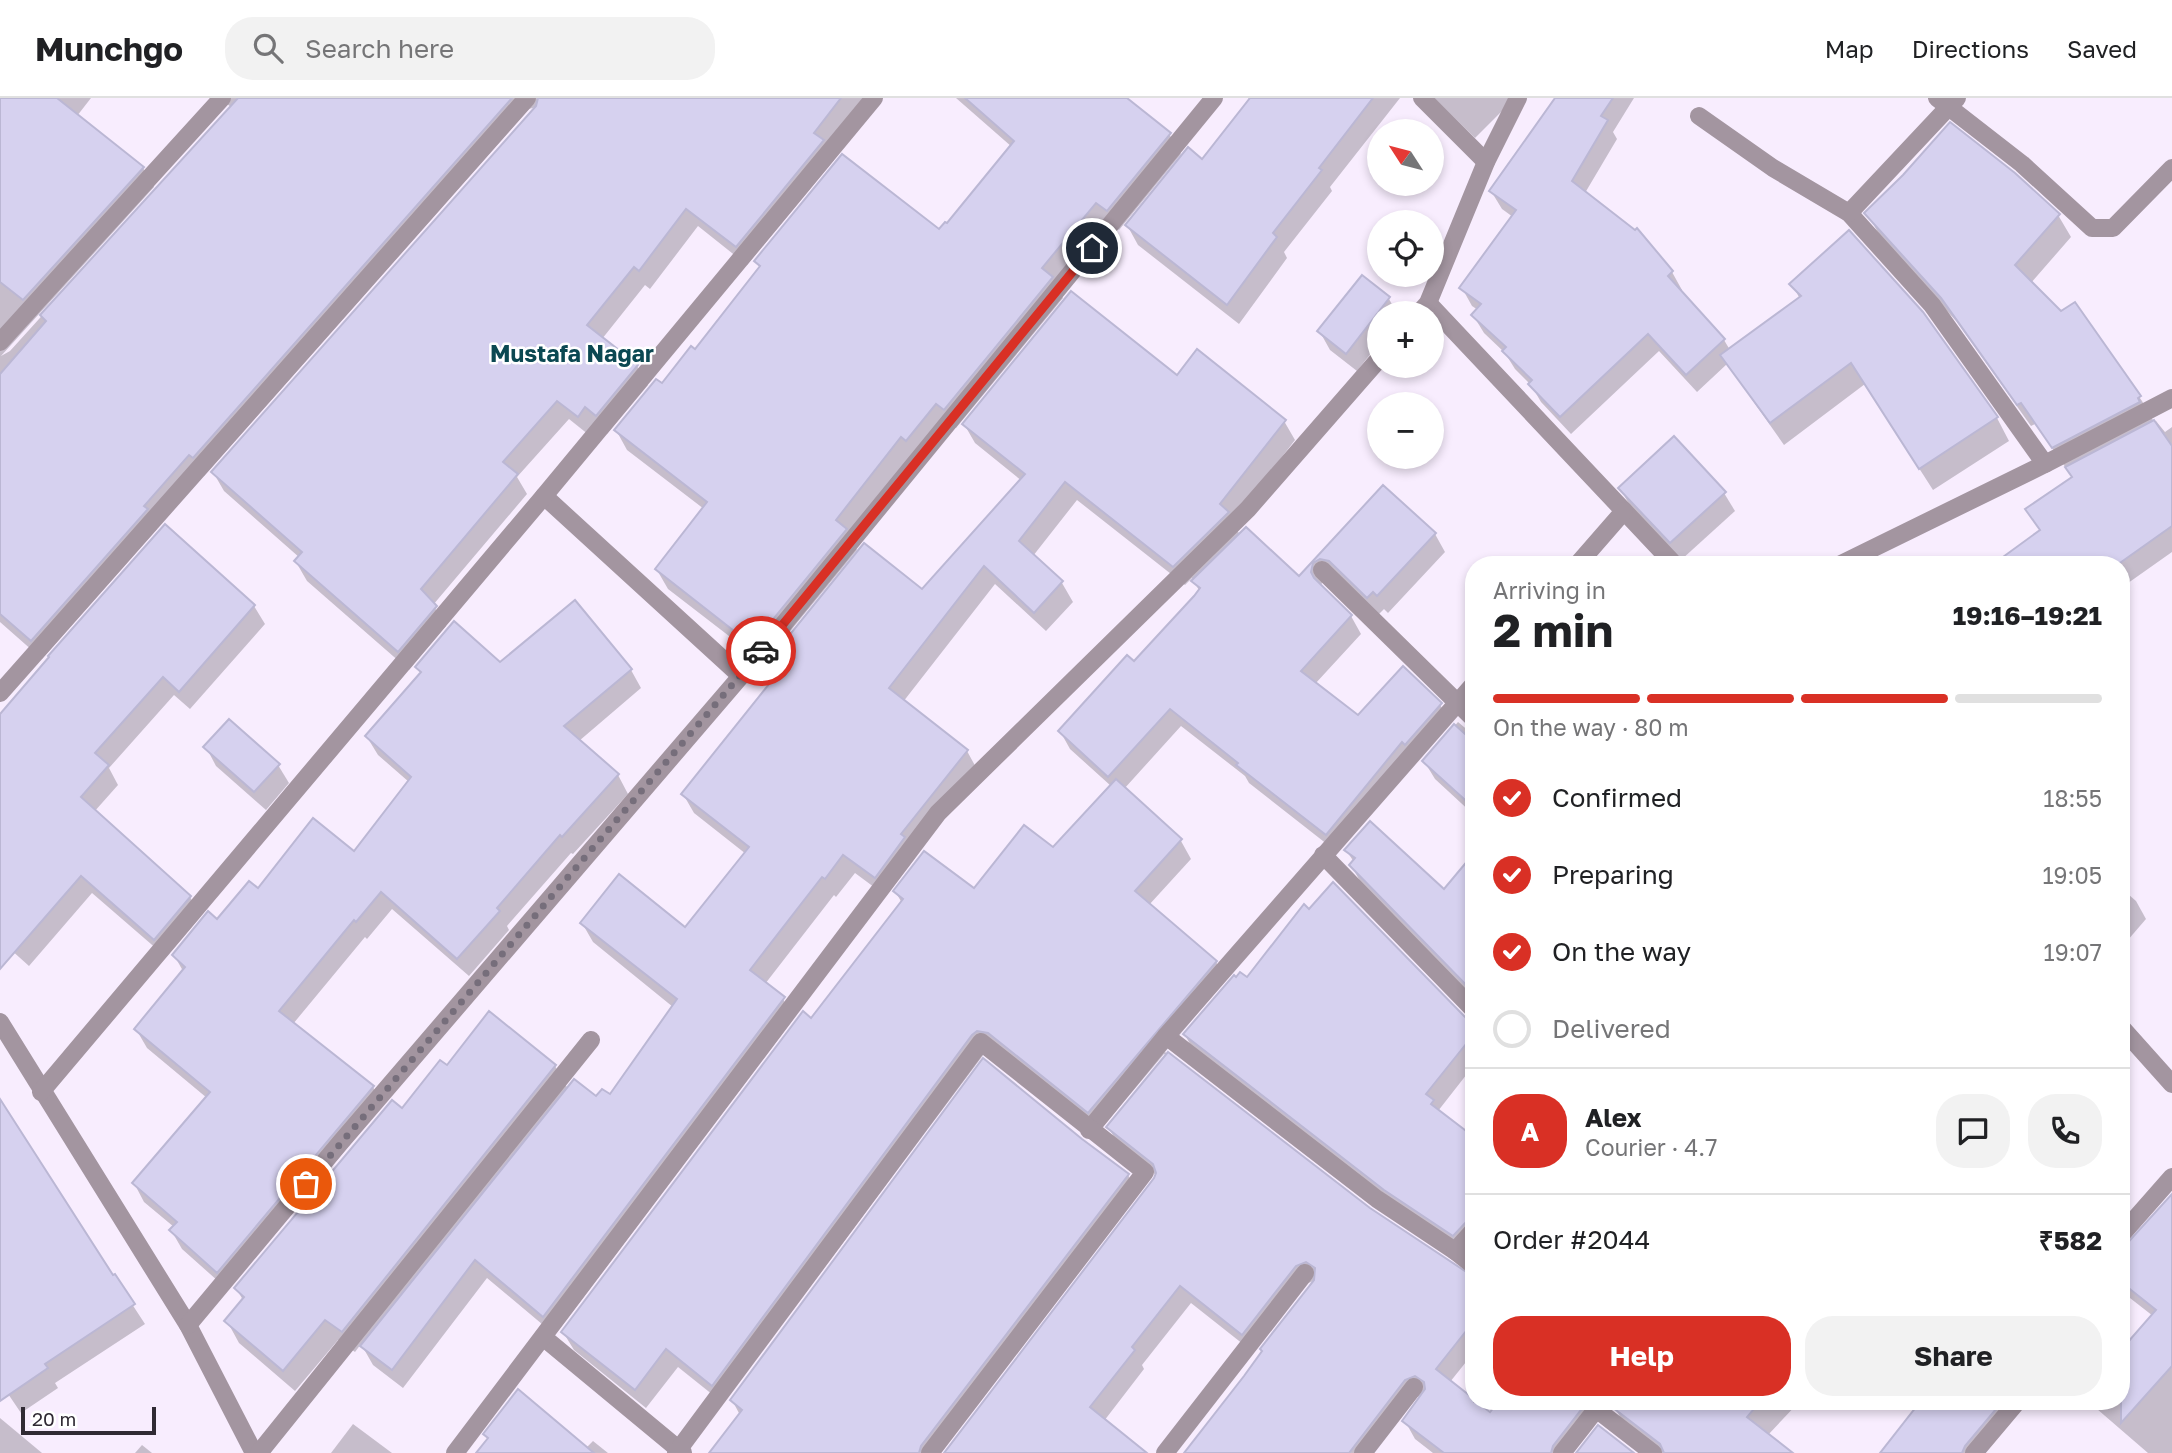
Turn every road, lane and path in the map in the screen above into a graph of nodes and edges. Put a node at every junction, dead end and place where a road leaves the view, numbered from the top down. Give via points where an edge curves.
1 (222, 98) edge
2 (527, 98) edge
3 (874, 98) edge
4 (1214, 98) edge
5 (1422, 98) edge
6 (1518, 98) edge
7 (1948, 101) edge
8 (1699, 116) dead end
9 (1486, 162) junction
10 (2172, 168) edge
11 (1849, 213) junction
12 (1427, 301) edge
13 (1444, 328) edge
14 (0, 342) edge
15 (1367, 373) edge
16 (2171, 401) edge
17 (2045, 464) junction
18 (544, 496) junction
19 (1624, 512) junction
20 (1585, 556) edge
21 (1666, 556) edge
22 (1857, 556) edge
23 (1322, 570) dead end
24 (741, 676) junction
25 (0, 693) edge
26 (1465, 694) edge
27 (1457, 703) junction
28 (1465, 711) edge
29 (1323, 855) junction
30 (1465, 1001) edge
31 (0, 1023) edge
32 (1166, 1036) junction
33 (2130, 1036) edge
34 (591, 1040) dead end
35 (2170, 1077) edge
36 (41, 1092) junction
37 (1089, 1130) junction
38 (2172, 1177) edge
39 (2130, 1225) edge
40 (1465, 1240) edge
41 (1455, 1251) junction
42 (1465, 1259) edge
43 (1305, 1273) dead end
44 (188, 1325) junction
45 (543, 1337) junction
46 (1414, 1387) dead end
47 (1595, 1410) edge
48 (1605, 1410) edge
49 (2010, 1410) edge
50 (679, 1452) edge
51 (257, 1453) edge
52 (456, 1453) edge
53 (930, 1453) edge
54 (1165, 1453) edge
55 (1363, 1453) edge
56 (1562, 1453) edge
57 (1653, 1453) edge
58 (1974, 1453) edge

1 - 14 street
2 - 25 street
3 - 18 street
4 - 24 street
5 - 9 street
6 - 9 street
7 - 10 street via 2092,228 2113,228
7 - 11 street
8 - 11 street
9 - 12 street
11 - 17 street via 1932,305
13 - 19 street
15 - 45 street via 1248,509 938,813
16 - 17 street
17 - 22 street
18 - 24 street
18 - 36 street
19 - 20 street
19 - 21 street
23 - 27 street
24 - 44 street
26 - 27 street
27 - 28 street
27 - 29 street
29 - 30 street
29 - 32 street
31 - 36 street
32 - 37 street
32 - 41 street via 1377,1199
33 - 35 street
34 - 51 street
36 - 44 street
37 - 50 street via 981,1042
37 - 53 street via 1145,1172
38 - 39 street
40 - 41 street
41 - 42 street
43 - 54 street
44 - 51 street
45 - 50 street
45 - 52 street
46 - 55 street
47 - 56 street
48 - 57 street
49 - 58 street

